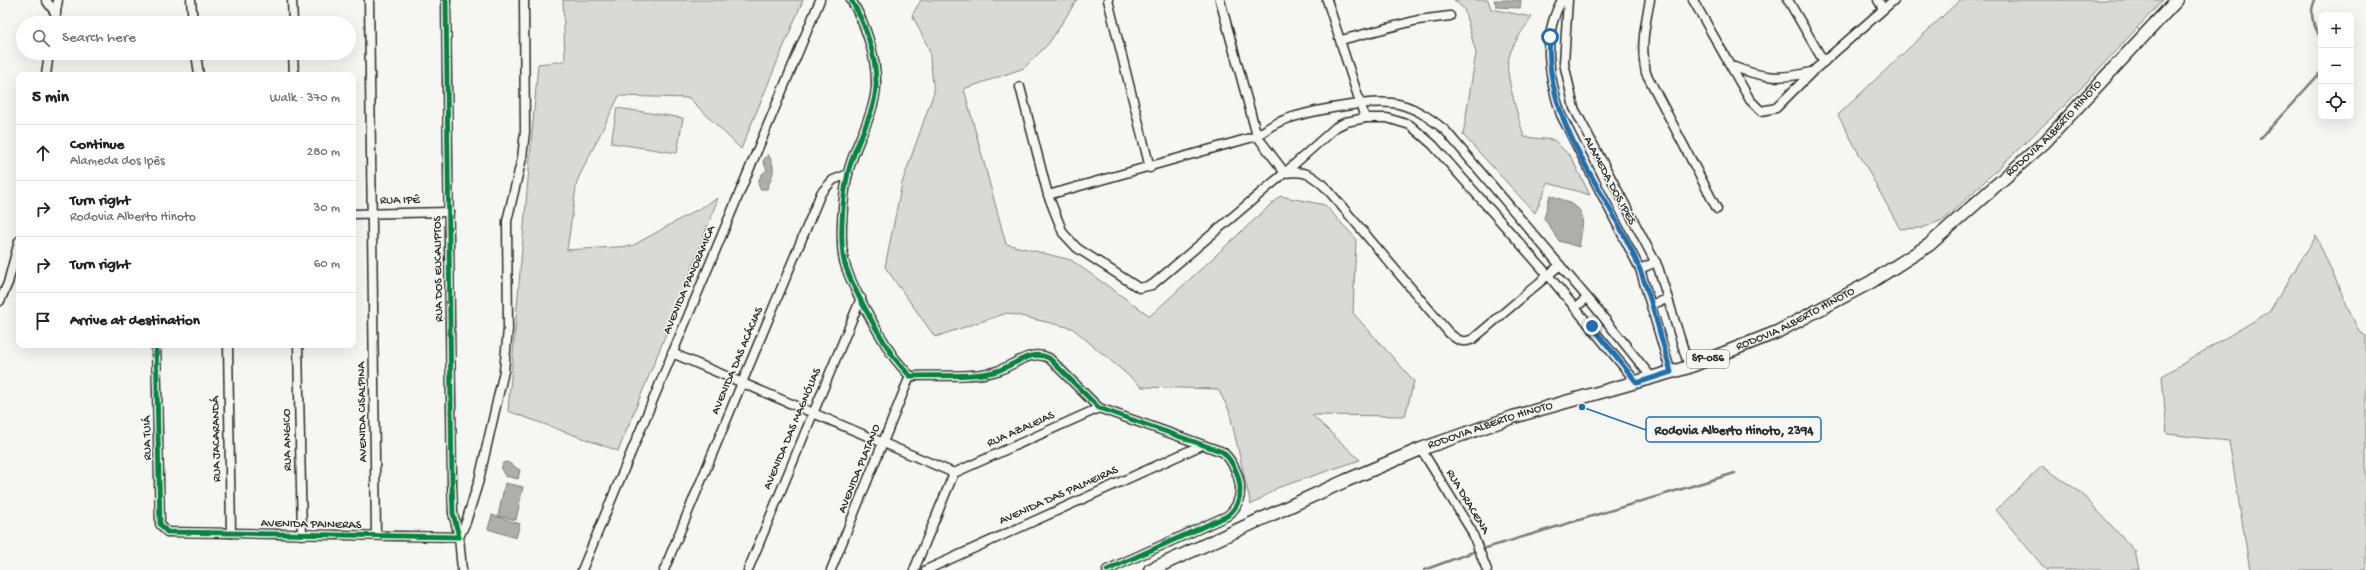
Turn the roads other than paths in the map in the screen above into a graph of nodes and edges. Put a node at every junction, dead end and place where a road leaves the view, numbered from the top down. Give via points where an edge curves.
1 (46, 0) edge
2 (58, 0) edge
3 (191, 0) edge
4 (292, 0) edge
5 (369, 0) edge
6 (446, 0) edge
7 (524, 0) edge
8 (820, 0) edge
9 (852, 0) edge
10 (1108, 0) edge
11 (1220, 0) edge
12 (1328, 0) edge
13 (1562, 0) edge
14 (1568, 0) edge
15 (1650, 0) edge
16 (1693, 0) edge
17 (1788, 0) edge
18 (1878, 0) edge
19 (1894, 0) edge
20 (2177, 0) edge
21 (1884, 10) junction
22 (56, 14) joint
23 (192, 16) edge
24 (293, 16) edge
25 (1450, 16) dead end
26 (1340, 40) junction
27 (49, 60) edge
28 (197, 60) edge
29 (293, 60) edge
30 (1824, 62) junction
31 (1732, 66) junction
32 (47, 72) edge
33 (199, 72) edge
34 (294, 72) edge
35 (1812, 72) junction
36 (1020, 87) dead end
37 (1360, 103) junction
38 (1365, 118) junction
39 (1257, 136) junction
40 (1150, 168) junction
41 (848, 174) junction
42 (1285, 174) junction
43 (1048, 195) junction
44 (1717, 209) dead end
45 (448, 212) junction
46 (356, 214) edge
47 (371, 214) junction
48 (16, 252) edge
49 (1656, 262) junction
50 (1560, 265) junction
51 (1640, 269) junction
52 (1548, 275) junction
53 (861, 298) junction
54 (1587, 298) junction
55 (1668, 299) junction
56 (0, 301) edge
57 (1652, 304) junction
58 (1575, 308) junction
59 (1602, 316) junction
60 (1592, 326) junction
61 (156, 348) edge
62 (228, 348) edge
63 (298, 348) edge
64 (672, 353) junction
65 (1689, 367) junction
66 (1671, 372) junction
67 (910, 376) junction
68 (1652, 378) junction
69 (742, 383) junction
70 (1637, 383) junction
71 (1098, 408) junction
72 (812, 413) junction
73 (884, 443) junction
74 (1202, 445) junction
75 (1421, 449) junction
76 (954, 473) junction
77 (164, 530) joint
78 (231, 533) junction
79 (302, 534) junction
80 (376, 535) junction
81 (459, 537) junction
82 (462, 570) edge
83 (582, 570) edge
84 (664, 570) edge
85 (748, 570) edge
86 (831, 570) edge
87 (914, 570) edge
88 (926, 570) edge
89 (1107, 570) edge
90 (1150, 570) edge
91 (1487, 570) edge

1 - 22 street
2 - 22 street
3 - 23 street
4 - 24 street
5 - 47 street, AVENIDA CISALPINA
6 - 45 street, RUA DOS EUCALIPTOS
7 - 81 street via 525,132 522,158 507,221 508,329 504,371 479,480
8 - 64 street, AVENIDA PANORAMICA
9 - 41 street via 867,35 876,87
10 - 40 street
11 - 39 street
12 - 26 street
13 - 51 street, ALAMEDA DOS IPÊS via 1557,8 1550,37 1549,70 1554,93 1561,116
14 - 49 street, ALAMEDA DOS IPÊS via 1564,64 1574,108
15 - 44 street via 1642,39 1642,58 1646,73
16 - 31 street
17 - 30 street
18 - 21 street
19 - 21 street
20 - 65 main road, RODOVIA ALBERTO HINOTO / SP-056 via 2044,142 1929,245 1872,282 1804,319
21 - 30 street
25 - 26 street via 1418,20
26 - 37 street
27 - 32 street
28 - 33 street
29 - 34 street
30 - 35 street
31 - 35 street via 1769,78
31 - 35 street via 1750,100 1762,111 1776,108
36 - 43 street
37 - 38 street
37 - 39 street via 1278,122
37 - 50 street via 1392,103 1404,106 1419,112 1445,130
38 - 42 street via 1336,127
38 - 52 street via 1387,118 1410,125 1433,144
39 - 40 street
39 - 42 street
40 - 43 street
41 - 53 street via 842,256 846,271
41 - 69 street, AVENIDA DAS ACÁCIAS via 833,180 821,193
42 - 43 street via 1145,288 1131,285 1068,240 1057,221
42 - 52 street via 1299,171 1318,180 1449,333 1462,342 1474,339
45 - 47 street, RUA IPÊ
45 - 81 street, RUA DOS EUCALIPTOS via 452,491 453,513
46 - 47 street, RUA IPÊ
47 - 80 street, AVENIDA CISALPINA
48 - 56 street
49 - 51 street
49 - 55 street, ALAMEDA DOS IPÊS
50 - 52 street
50 - 54 street
51 - 57 street, ALAMEDA DOS IPÊS
52 - 58 street
53 - 67 street via 889,351
53 - 72 street, AVENIDA DAS MAGNÓLIAS
54 - 58 street
54 - 59 street
55 - 57 street
55 - 65 street, ALAMEDA DOS IPÊS
57 - 66 street, ALAMEDA DOS IPÊS
58 - 60 street
59 - 60 street
59 - 68 street
60 - 70 street
61 - 77 street, RUA TUIÁ via 160,524
62 - 78 street, RUA JACARANDÁ
63 - 79 street, RUA ANGICO
64 - 69 street
64 - 83 street, AVENIDA PANORAMICA
65 - 66 main road, RODOVIA ALBERTO HINOTO / SP-056
66 - 68 main road, RODOVIA ALBERTO HINOTO / SP-056
67 - 71 street via 989,373 1040,354 1049,358
67 - 73 street, AVENIDA PLATANO
68 - 70 main road, RODOVIA ALBERTO HINOTO / SP-056
69 - 72 street
69 - 84 street, AVENIDA DAS ACÁCIAS
70 - 75 main road, RODOVIA ALBERTO HINOTO / SP-056 via 1512,417
71 - 74 street
71 - 76 street, RUA AZALEIAS
72 - 73 street
72 - 85 street, AVENIDA DAS MAGNÓLIAS
73 - 76 street
73 - 86 street, AVENIDA PLATANO
74 - 88 street, AVENIDA DAS PALMEIRAS
74 - 89 street via 1222,452 1230,459 1237,472 1240,489 1235,510 1227,516
75 - 90 main road, RODOVIA ALBERTO HINOTO / SP-056
75 - 91 street, RUA DRACENA via 1478,542
76 - 87 street
77 - 78 street, AVENIDA PAINERAS via 170,533
78 - 79 street, AVENIDA PAINERAS
79 - 80 street, AVENIDA PAINERAS
80 - 81 street, AVENIDA PAINERAS
81 - 82 street

